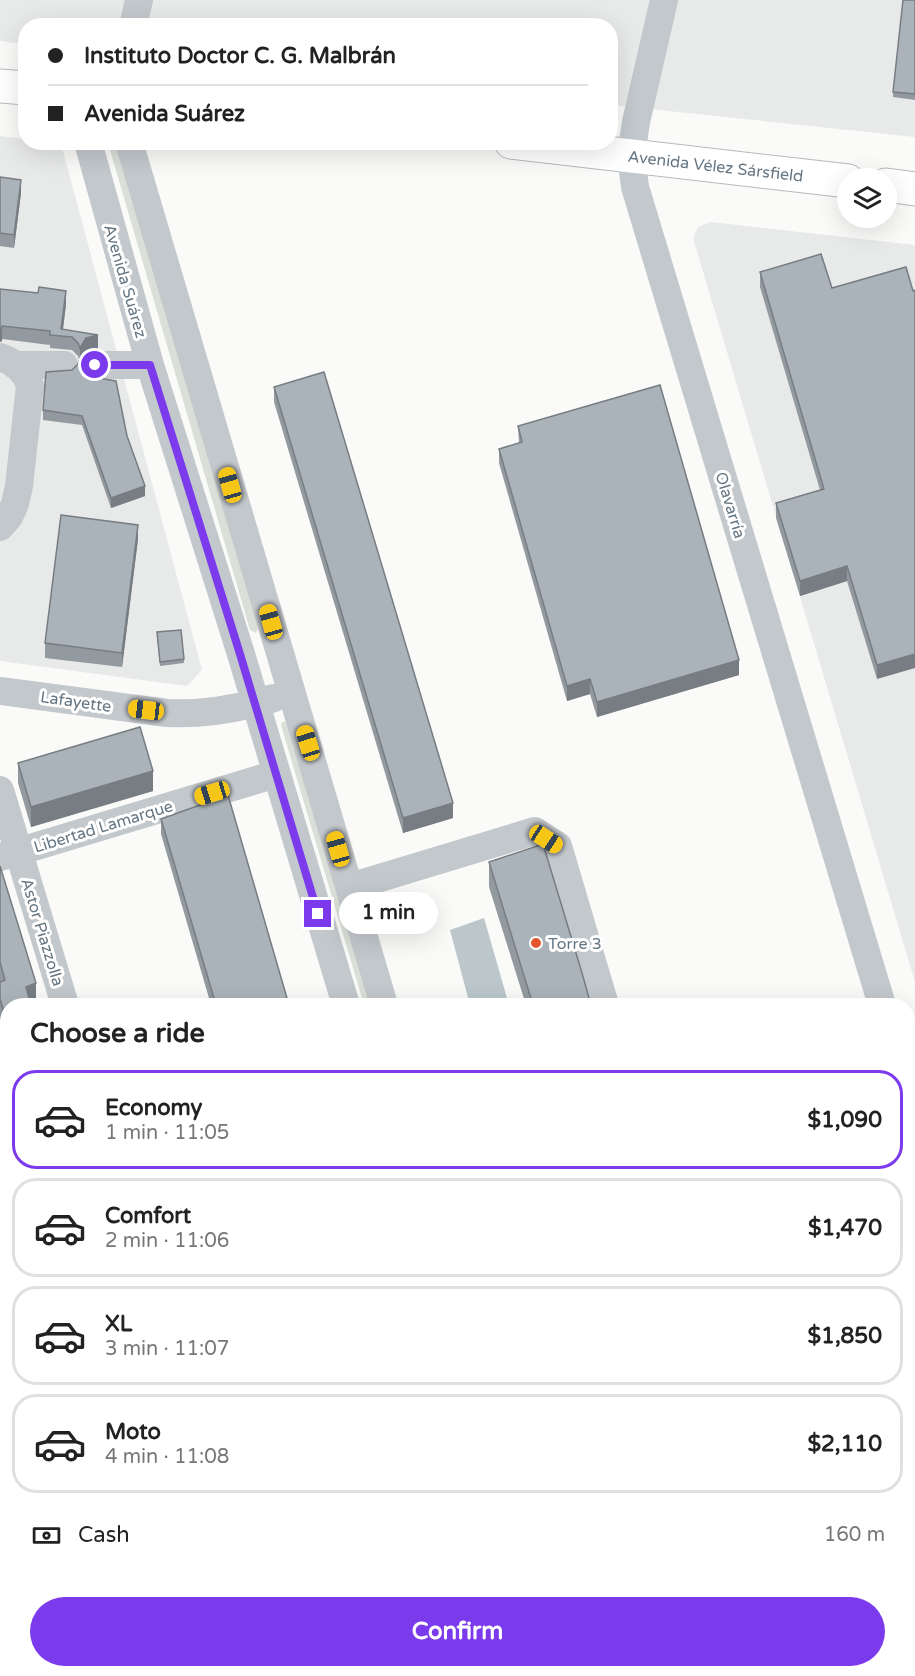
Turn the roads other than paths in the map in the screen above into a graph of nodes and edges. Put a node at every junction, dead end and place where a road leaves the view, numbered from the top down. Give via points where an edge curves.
1 (139, 0) edge
2 (664, 0) edge
3 (135, 18) edge
4 (0, 86) edge
5 (18, 87) edge
6 (90, 150) edge
7 (131, 150) edge
8 (580, 150) edge
9 (632, 156) junction
10 (837, 180) edge
11 (897, 187) edge
12 (915, 189) edge
13 (8, 361) edge
14 (64, 365) dead end
15 (95, 365) dead end
16 (150, 365) junction
17 (0, 527) edge
18 (0, 691) edge
19 (292, 692) junction
20 (255, 704) junction
21 (276, 774) junction
22 (0, 790) edge
23 (9, 854) edge
24 (350, 887) junction
25 (62, 998) edge
26 (343, 998) edge
27 (382, 998) edge
28 (602, 998) edge
29 (880, 998) edge

1 - 3 street
2 - 9 street, Olavarría
4 - 5 main road
6 - 16 street, Avenida Suárez
7 - 19 street
8 - 9 main road, Avenida Vélez Sársfield
9 - 10 main road, Avenida Vélez Sársfield
9 - 29 street, Olavarría via 635,187
11 - 12 main road
13 - 14 street
13 - 17 street via 28,379 30,395 17,495 9,517
15 - 16 street
16 - 20 street, Avenida Suárez
18 - 20 street, Lafayette via 186,714
19 - 20 street, Lafayette
19 - 24 street
20 - 21 street, Avenida Suárez
21 - 23 street, Libertad Lamarque
21 - 26 street, Avenida Suárez
22 - 23 street, Astor Piazzolla
23 - 25 street, Astor Piazzolla
24 - 27 street
24 - 28 street via 534,831 558,846

